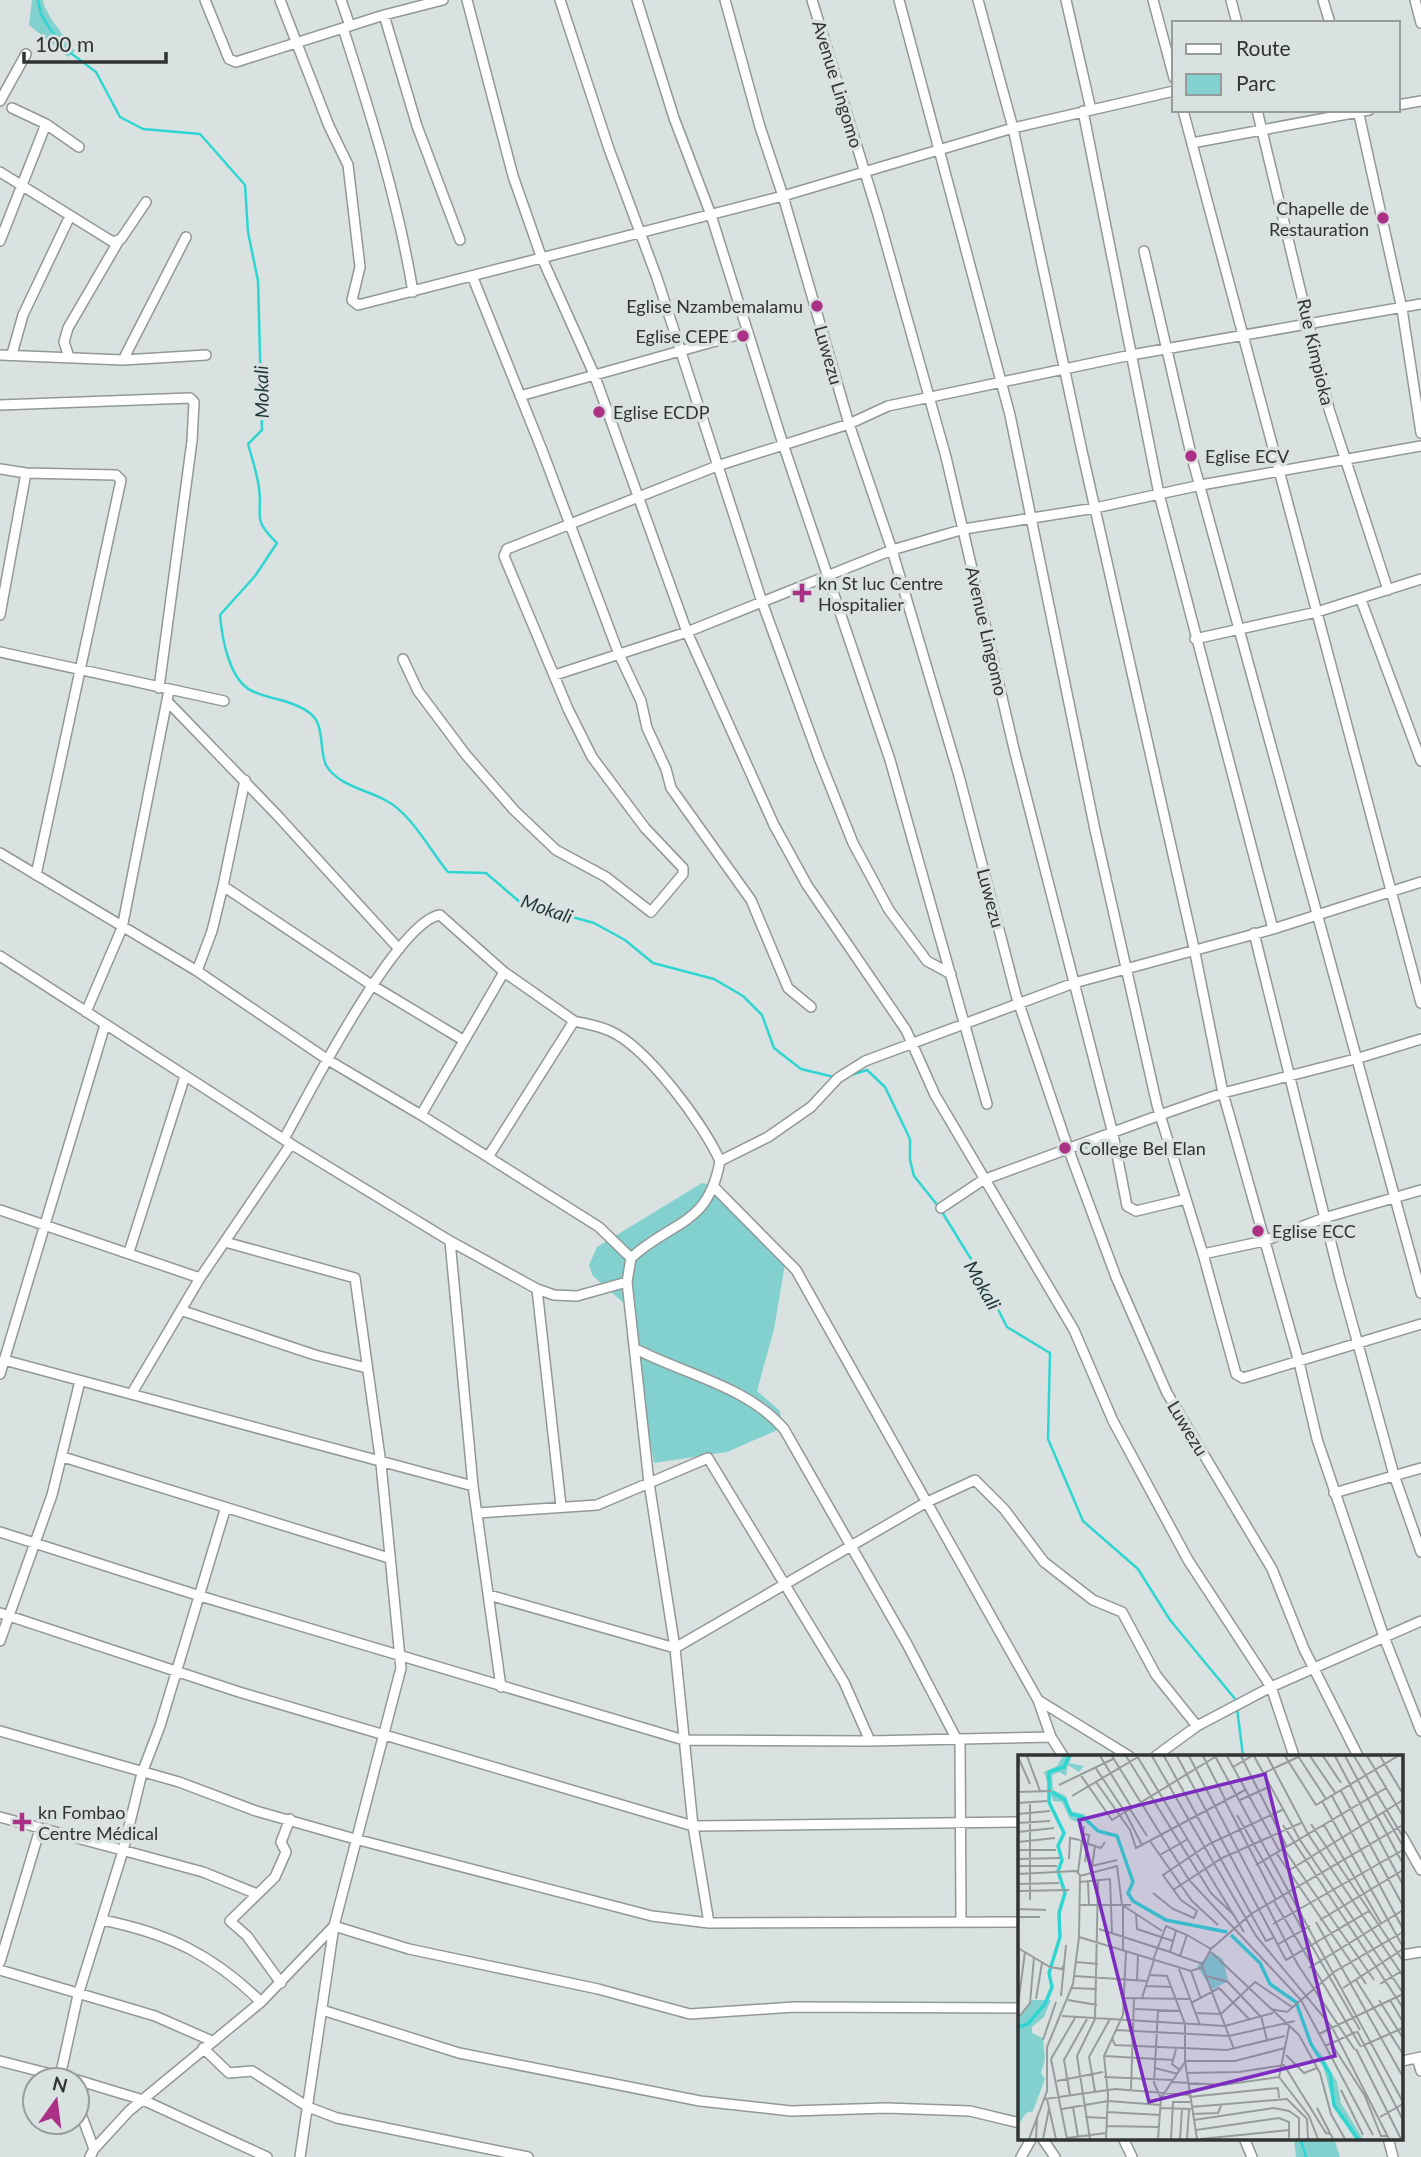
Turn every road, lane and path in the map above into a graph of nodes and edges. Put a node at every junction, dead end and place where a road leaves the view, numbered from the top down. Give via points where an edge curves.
1 (205, 0) edge
2 (280, 0) edge
3 (341, 0) edge
4 (443, 0) edge
5 (467, 0) edge
6 (560, 0) edge
7 (637, 0) edge
8 (725, 0) edge
9 (812, 0) edge
10 (899, 0) edge
11 (978, 0) edge
12 (1066, 0) edge
13 (1153, 0) edge
14 (1231, 0) edge
15 (1323, 0) edge
16 (1415, 0) edge
17 (404, 5) edge
18 (384, 15) junction
19 (1236, 21) edge
20 (1329, 21) edge
21 (1421, 23) edge
22 (347, 27) junction
23 (296, 42) junction
24 (26, 54) dead end
25 (1172, 71) edge
26 (1172, 92) edge
27 (0, 101) edge
28 (1421, 101) edge
29 (1400, 105) edge
30 (12, 108) dead end
31 (1087, 111) junction
32 (1184, 112) edge
33 (1257, 112) edge
34 (1354, 112) edge
35 (1359, 112) edge
36 (47, 124) junction
37 (1013, 128) junction
38 (1261, 131) junction
39 (1192, 143) junction
40 (79, 147) dead end
41 (939, 148) junction
42 (864, 170) junction
43 (0, 172) edge
44 (22, 184) junction
45 (783, 196) junction
46 (146, 202) dead end
47 (711, 215) junction
48 (70, 216) junction
49 (640, 234) junction
50 (186, 237) dead end
51 (460, 240) dead end
52 (0, 241) edge
53 (118, 242) junction
54 (1144, 251) dead end
55 (541, 256) junction
56 (472, 278) junction
57 (413, 292) junction
58 (1421, 304) edge
59 (1402, 309) junction
60 (1311, 326) junction
61 (748, 331) junction
62 (1245, 336) junction
63 (680, 349) junction
64 (1167, 349) junction
65 (12, 354) junction
66 (0, 355) edge
67 (206, 355) dead end
68 (1131, 355) junction
69 (69, 357) junction
70 (123, 360) junction
71 (1066, 368) junction
72 (594, 374) junction
73 (1001, 381) junction
74 (520, 396) junction
75 (928, 398) junction
76 (0, 405) edge
77 (849, 424) junction
78 (1421, 433) edge
79 (783, 444) junction
80 (1421, 446) edge
81 (1345, 459) junction
82 (717, 466) junction
83 (0, 469) edge
84 (1279, 471) junction
85 (26, 473) junction
86 (1201, 485) junction
87 (1159, 494) junction
88 (639, 496) junction
89 (1095, 508) junction
90 (1031, 518) junction
91 (569, 522) junction
92 (964, 529) junction
93 (892, 550) junction
94 (827, 576) junction
95 (1421, 579) edge
96 (1388, 590) junction
97 (1361, 600) junction
98 (762, 603) junction
99 (1317, 612) junction
100 (0, 615) edge
101 (687, 632) junction
102 (1240, 632) junction
103 (1195, 639) junction
104 (0, 652) edge
105 (618, 652) junction
106 (403, 659) dead end
107 (80, 671) junction
108 (555, 675) junction
109 (164, 689) junction
110 (167, 701) junction
111 (223, 701) dead end
112 (1417, 737) edge
113 (1421, 761) edge
114 (244, 780) junction
115 (0, 853) edge
116 (36, 875) junction
117 (1421, 882) edge
118 (223, 886) junction
119 (1391, 893) junction
120 (1318, 916) junction
121 (122, 928) junction
122 (1273, 929) junction
123 (1254, 933) junction
124 (1194, 948) junction
125 (399, 950) junction
126 (0, 956) edge
127 (1127, 967) junction
128 (197, 971) junction
129 (504, 972) junction
130 (951, 974) junction
131 (1074, 983) junction
132 (370, 984) junction
133 (1019, 1003) junction
134 (1421, 1003) edge
135 (811, 1007) dead end
136 (86, 1012) junction
137 (574, 1021) junction
138 (965, 1023) junction
139 (104, 1025) junction
140 (1421, 1039) edge
141 (463, 1040) junction
142 (913, 1043) junction
143 (1359, 1059) junction
144 (328, 1060) junction
145 (185, 1076) junction
146 (1290, 1076) junction
147 (1223, 1093) junction
148 (987, 1104) dead end
149 (421, 1115) junction
150 (1160, 1115) junction
151 (1113, 1134) junction
152 (288, 1141) junction
153 (1068, 1149) junction
154 (488, 1157) junction
155 (720, 1161) junction
156 (983, 1180) junction
157 (715, 1188) junction
158 (1421, 1190) edge
159 (1396, 1198) junction
160 (1186, 1199) junction
161 (942, 1208) dead end
162 (0, 1210) edge
163 (1324, 1218) junction
164 (44, 1224) junction
165 (450, 1241) junction
166 (1264, 1241) junction
167 (225, 1242) junction
168 (129, 1252) junction
169 (1203, 1254) junction
170 (631, 1258) junction
171 (200, 1278) junction
172 (627, 1282) junction
173 (537, 1289) junction
174 (1421, 1293) edge
175 (183, 1311) junction
176 (1421, 1324) edge
177 (1359, 1345) junction
178 (634, 1348) junction
179 (4, 1360) junction
180 (1299, 1362) junction
181 (368, 1368) junction
182 (0, 1374) edge
183 (80, 1381) junction
184 (132, 1393) junction
185 (63, 1457) junction
186 (381, 1464) junction
187 (1421, 1468) edge
188 (1394, 1475) junction
189 (649, 1483) junction
190 (473, 1486) junction
191 (1334, 1493) junction
192 (925, 1503) junction
193 (561, 1506) junction
194 (225, 1510) junction
195 (478, 1513) junction
196 (0, 1532) edge
197 (35, 1543) junction
198 (850, 1547) junction
199 (1421, 1552) edge
200 (389, 1558) junction
201 (785, 1581) junction
202 (489, 1595) junction
203 (200, 1596) junction
204 (4, 1614) edge
205 (1421, 1621) edge
206 (1384, 1637) junction
207 (0, 1641) edge
208 (675, 1648) junction
209 (402, 1658) junction
210 (1314, 1669) junction
211 (176, 1672) junction
212 (501, 1687) junction
213 (1271, 1687) junction
214 (1038, 1700) junction
215 (1196, 1726) junction
216 (0, 1731) edge
217 (1421, 1731) edge
218 (382, 1733) junction
219 (1051, 1737) junction
220 (684, 1740) junction
221 (959, 1740) junction
222 (870, 1741) junction
223 (1062, 1755) edge
224 (1127, 1755) edge
225 (1157, 1755) edge
226 (1294, 1755) edge
227 (1357, 1755) edge
228 (142, 1773) junction
229 (0, 1817) edge
230 (290, 1819) junction
231 (961, 1822) junction
232 (1018, 1822) edge
233 (693, 1826) junction
234 (40, 1829) junction
235 (355, 1839) junction
236 (1404, 1840) edge
237 (123, 1851) junction
238 (1421, 1870) edge
239 (257, 1894) junction
240 (102, 1920) junction
241 (961, 1920) junction
242 (1018, 1922) edge
243 (709, 1923) junction
244 (334, 1926) junction
245 (0, 1962) edge
246 (0, 1970) edge
247 (281, 1983) junction
248 (78, 1995) junction
249 (261, 2002) junction
250 (1018, 2008) edge
251 (323, 2010) junction
252 (212, 2041) junction
253 (203, 2048) junction
254 (1419, 2057) edge
255 (0, 2061) edge
256 (63, 2066) edge
257 (21, 2067) edge
258 (1421, 2071) edge
259 (91, 2084) edge
260 (143, 2100) junction
261 (308, 2107) junction
262 (1018, 2123) edge
263 (87, 2136) edge
264 (1031, 2140) edge
265 (1043, 2140) edge
266 (1124, 2140) edge
267 (1245, 2140) edge
268 (1389, 2140) edge
269 (92, 2153) edge
270 (267, 2157) edge
271 (300, 2157) edge
272 (528, 2157) edge
273 (1021, 2157) edge
274 (1055, 2157) edge
275 (1132, 2157) edge
276 (1252, 2157) edge
277 (1393, 2157) edge

1 - 23 street via 232,61 242,62
2 - 23 street
3 - 22 street
4 - 17 street
5 - 55 street via 513,176
6 - 49 street
7 - 47 street
8 - 45 street, Luwezu
9 - 42 street, Avenue Lingomo
10 - 41 street
11 - 37 street
12 - 31 street
13 - 25 street
14 - 19 street
15 - 20 street
16 - 21 street
17 - 18 street
18 - 22 street
18 - 51 street
22 - 23 street
22 - 57 street via 403,230
23 - 57 street via 348,165 360,267 354,304
24 - 27 street
26 - 31 street
28 - 29 street
30 - 36 street
31 - 37 street
31 - 68 street
32 - 39 street
33 - 38 street, Rue Kimpioka
34 - 38 street
35 - 59 street
36 - 40 street
36 - 44 street
37 - 41 street
37 - 71 street
38 - 39 street
38 - 60 street, Rue Kimpioka
39 - 62 street
41 - 42 street
41 - 73 street
42 - 45 street
42 - 75 street, Avenue Lingomo
43 - 44 street
44 - 48 street
44 - 52 street
45 - 47 street
45 - 77 street, Luwezu
46 - 53 street
47 - 49 street
47 - 61 street
48 - 53 street
48 - 65 street via 23,314
49 - 55 street
49 - 63 street
50 - 70 street
53 - 69 street via 68,328 64,342
54 - 64 street
55 - 56 street
55 - 72 street
56 - 57 street
56 - 74 street
58 - 59 street
59 - 60 street
59 - 78 street
60 - 62 street
60 - 81 street, Rue Kimpioka
61 - 63 street
61 - 79 street
62 - 64 street
62 - 84 street
63 - 72 street
63 - 82 street
64 - 68 street
64 - 86 street
65 - 66 street
65 - 69 street
67 - 70 street
68 - 71 street
68 - 87 street
69 - 70 street
71 - 73 street
71 - 89 street
72 - 74 street
72 - 88 street
73 - 75 street
73 - 90 street
74 - 91 street
75 - 77 street via 888,406
75 - 92 street, Avenue Lingomo
76 - 109 street via 190,398 194,402
77 - 79 street
77 - 93 street, Luwezu
79 - 82 street
79 - 94 street
80 - 81 street
81 - 84 street
81 - 96 street, Rue Kimpioka
82 - 88 street
82 - 98 street
83 - 85 street
84 - 86 street
84 - 99 street
85 - 100 street
85 - 107 street via 116,475 121,480
86 - 87 street
86 - 102 street
87 - 89 street
87 - 103 street
88 - 91 street
88 - 101 street
89 - 90 street
89 - 124 street
90 - 92 street
90 - 127 street
91 - 105 street
91 - 108 street via 504,552
92 - 93 street
92 - 131 street, Avenue Lingomo
93 - 94 street
93 - 133 street, Luwezu via 959,776
94 - 98 street
94 - 130 street via 890,760
95 - 96 street
96 - 97 street
97 - 99 street
97 - 112 street
98 - 101 street
98 - 130 street via 853,843 889,910 927,961
99 - 102 street
99 - 119 street
101 - 105 street
101 - 142 street via 774,825 807,885
102 - 103 street
102 - 120 street
103 - 122 street
104 - 107 street
105 - 108 street
105 - 135 street via 641,701 646,727 671,788 751,900 788,988
106 - 108 street via 418,691 514,810 556,850 606,877 650,912 683,874 683,868 603,775
107 - 109 street
107 - 116 street
109 - 110 street
109 - 111 street
110 - 114 street
110 - 121 street
112 - 113 street
114 - 118 street
114 - 125 street
115 - 116 street
116 - 121 street
117 - 119 street
118 - 128 street
118 - 132 street
119 - 120 street
119 - 134 street
120 - 122 street
120 - 143 street
121 - 128 street
121 - 136 street
122 - 123 street
123 - 124 street
123 - 146 street
124 - 127 street
124 - 147 street
125 - 129 street via 431,918 440,915
125 - 132 street
126 - 136 street
127 - 131 street
127 - 150 street
128 - 144 street
129 - 137 street
129 - 141 street
130 - 138 street
131 - 133 street
131 - 151 street, Avenue Lingomo
132 - 141 street
132 - 144 street
133 - 138 street
133 - 153 street, Luwezu
136 - 139 street
137 - 154 street
137 - 155 street via 614,1033 652,1064 701,1122
138 - 142 street
138 - 148 street
139 - 145 street
139 - 164 street
140 - 143 street
141 - 149 street
142 - 155 street via 838,1078 806,1111
142 - 156 street via 934,1095 976,1160
143 - 146 street
143 - 159 street
144 - 149 street
144 - 152 street
145 - 152 street
145 - 168 street
146 - 147 street
146 - 163 street
147 - 150 street
147 - 166 street
149 - 154 street
150 - 151 street
150 - 160 street
151 - 153 street
151 - 160 street, Avenue Lingomo via 1129,1209
152 - 165 street
152 - 167 street
153 - 156 street
153 - 210 street, Luwezu via 1116,1277 1167,1392 1272,1569
154 - 170 street via 599,1227
155 - 157 street
156 - 161 street
156 - 213 street via 1074,1329 1114,1421 1188,1560
157 - 170 street via 683,1224
157 - 192 street via 796,1270
158 - 159 street
159 - 163 street
159 - 174 street
160 - 169 street
162 - 164 street
163 - 166 street
163 - 177 street
164 - 168 street
164 - 179 street
165 - 173 street
165 - 190 street
166 - 169 street
166 - 180 street
167 - 171 street
167 - 181 street via 355,1278
168 - 171 street
169 - 180 street via 1239,1378
170 - 172 street
171 - 175 street
172 - 173 street via 576,1296
172 - 178 street
173 - 193 street
175 - 181 street
175 - 184 street
176 - 177 street
177 - 180 street
177 - 188 street
178 - 189 street
178 - 198 street via 734,1392 778,1422
179 - 182 street
179 - 183 street
180 - 191 street
181 - 186 street
183 - 184 street
183 - 185 street
184 - 186 street
185 - 194 street
185 - 197 street
186 - 190 street
186 - 200 street
187 - 188 street
188 - 191 street
188 - 199 street
189 - 193 street via 597,1504
189 - 201 street via 708,1458
189 - 208 street
190 - 195 street
191 - 206 street
192 - 198 street
192 - 214 street
192 - 215 street via 977,1481 1044,1562 1093,1600 1122,1612 1156,1675
193 - 195 street
194 - 200 street
194 - 203 street
195 - 202 street
196 - 197 street
197 - 203 street
197 - 204 street
198 - 201 street
198 - 221 street
200 - 209 street
201 - 208 street
201 - 222 street via 844,1682
202 - 208 street
202 - 212 street
203 - 209 street
203 - 211 street
204 - 207 street
204 - 211 street
205 - 206 street
206 - 210 street
206 - 217 street
208 - 220 street
209 - 212 street
209 - 218 street
210 - 213 street
210 - 227 street, Luwezu
211 - 218 street
211 - 228 street
212 - 220 street
213 - 215 street
213 - 226 street
214 - 219 street
214 - 224 street
215 - 225 street
216 - 228 street
218 - 233 street
218 - 235 street
219 - 221 street
219 - 223 street
220 - 222 street
220 - 233 street
221 - 222 street
221 - 231 street
228 - 230 street
228 - 237 street
229 - 234 street
230 - 235 street
230 - 239 street via 281,1842 285,1859
231 - 232 street
231 - 233 street
231 - 241 street
233 - 243 street
234 - 237 street
234 - 245 street
235 - 243 street via 652,1916
235 - 244 street
236 - 238 street
237 - 239 street via 203,1872
237 - 240 street
239 - 247 street via 230,1920
240 - 248 street
240 - 249 street via 170,1937 194,1948
241 - 242 street
241 - 243 street
244 - 247 street
244 - 250 street via 409,1949 598,1989 690,2014 794,2007
244 - 251 street
246 - 248 street
247 - 249 street
248 - 252 street via 155,2016
248 - 256 street
249 - 252 street
251 - 261 street
251 - 262 street via 459,2053 709,2103 791,2111 970,2111
252 - 253 street
253 - 260 street
253 - 261 street via 229,2073 252,2071
254 - 258 street
255 - 257 street
259 - 260 street
260 - 269 street
260 - 270 street
261 - 271 street
261 - 272 street via 360,2124
263 - 269 street
264 - 273 street
265 - 274 street
266 - 275 street
267 - 276 street
268 - 277 street

